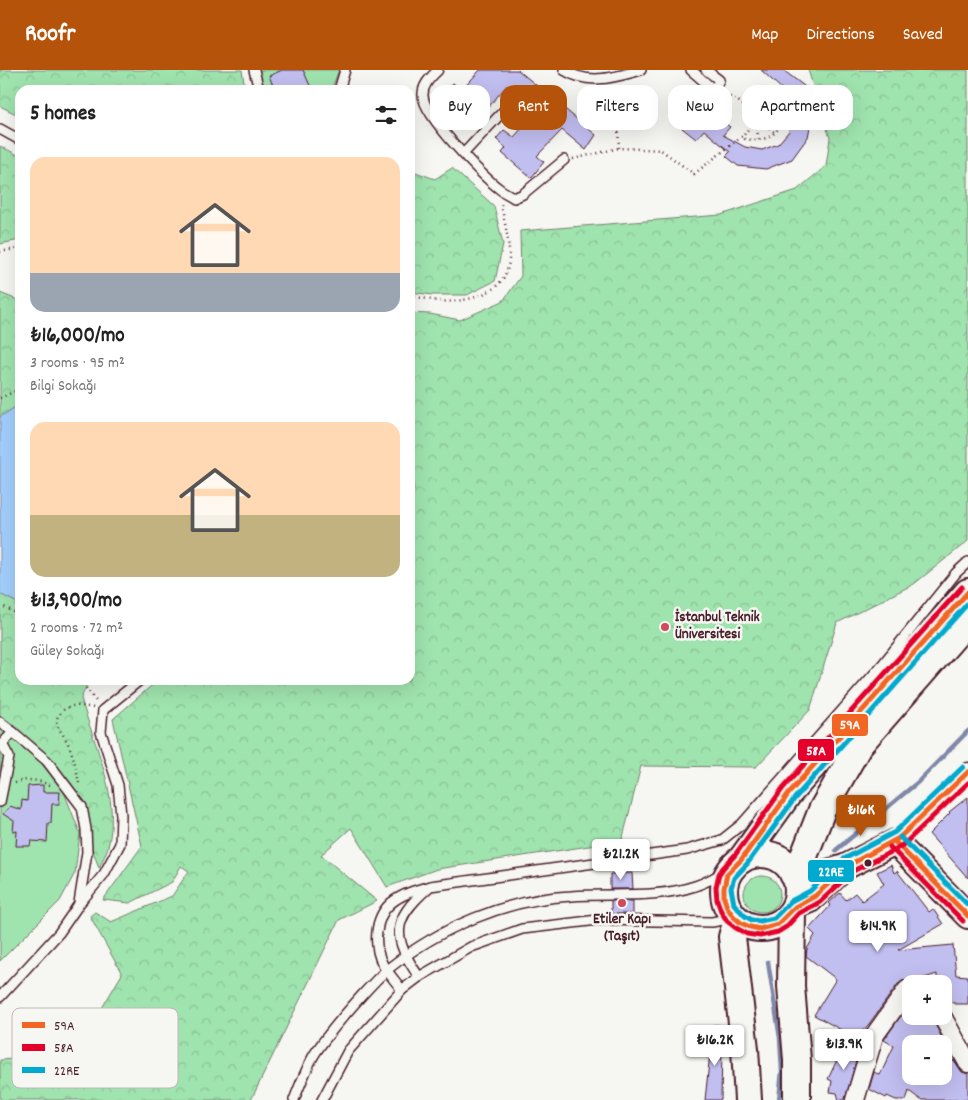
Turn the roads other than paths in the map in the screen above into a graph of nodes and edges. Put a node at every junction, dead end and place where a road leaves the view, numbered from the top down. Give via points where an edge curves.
1 (254, 70) edge
2 (345, 70) edge
3 (438, 70) edge
4 (564, 70) edge
5 (641, 70) edge
6 (691, 70) edge
7 (706, 70) edge
8 (258, 85) edge
9 (340, 85) edge
10 (500, 115) edge
11 (0, 129) edge
12 (15, 137) edge
13 (464, 153) junction
14 (564, 160) road end
15 (968, 562) edge
16 (968, 592) edge
17 (968, 620) edge
18 (134, 685) edge
19 (0, 722) edge
20 (14, 732) junction
21 (968, 772) edge
22 (0, 802) edge
23 (894, 842) junction
24 (736, 864) junction
25 (845, 867) junction
26 (926, 874) junction
27 (794, 876) junction
28 (430, 886) junction
29 (968, 900) edge
30 (79, 904) junction
31 (793, 909) junction
32 (968, 916) edge
33 (735, 919) junction
34 (406, 957) junction
35 (387, 970) junction
36 (419, 977) junction
37 (402, 990) junction
38 (0, 997) edge
39 (902, 997) edge
40 (947, 1025) edge
41 (968, 1063) edge
42 (294, 1100) edge
43 (322, 1100) edge
44 (748, 1100) edge
45 (797, 1100) edge
46 (855, 1100) edge

1 - 8 lane
2 - 9 lane
3 - 13 lane via 425,84 423,96 429,112
4 - 5 lane via 574,77 605,80
6 - 7 lane via 714,90 719,80
10 - 13 lane
11 - 12 lane
13 - 14 lane via 501,190 514,198
15 - 28 lane via 742,824 722,840 687,850
16 - 24 main road via 789,792
17 - 27 main road via 859,745 822,810
18 - 30 lane via 102,710 101,732 118,786 120,844 104,874
19 - 20 lane
20 - 22 lane via 2,744 9,756
20 - 30 lane via 47,761 82,807 88,852
21 - 23 street
23 - 25 street
23 - 26 street
24 - 27 main road via 757,854 774,857 789,867
24 - 33 main road via 726,876 724,887 724,898
24 - 34 lane via 696,886 664,894 572,896 515,904 479,916
25 - 27 street via 821,874
25 - 31 street via 810,900
26 - 29 street via 942,875
26 - 32 street
27 - 31 main road via 798,893
28 - 34 lane via 412,902 401,920 399,934
28 - 35 lane via 409,892 390,904 381,916 376,934 382,963
30 - 38 lane via 59,933
31 - 33 main road via 779,924 762,929
31 - 45 main road via 791,986
33 - 36 lane via 712,922 598,920 522,929 471,947
33 - 44 main road via 732,937
34 - 35 lane
34 - 36 lane
35 - 37 lane
35 - 42 lane via 327,1035 313,1057
36 - 37 lane
37 - 43 lane via 348,1051
39 - 46 street via 874,1036
40 - 41 street

